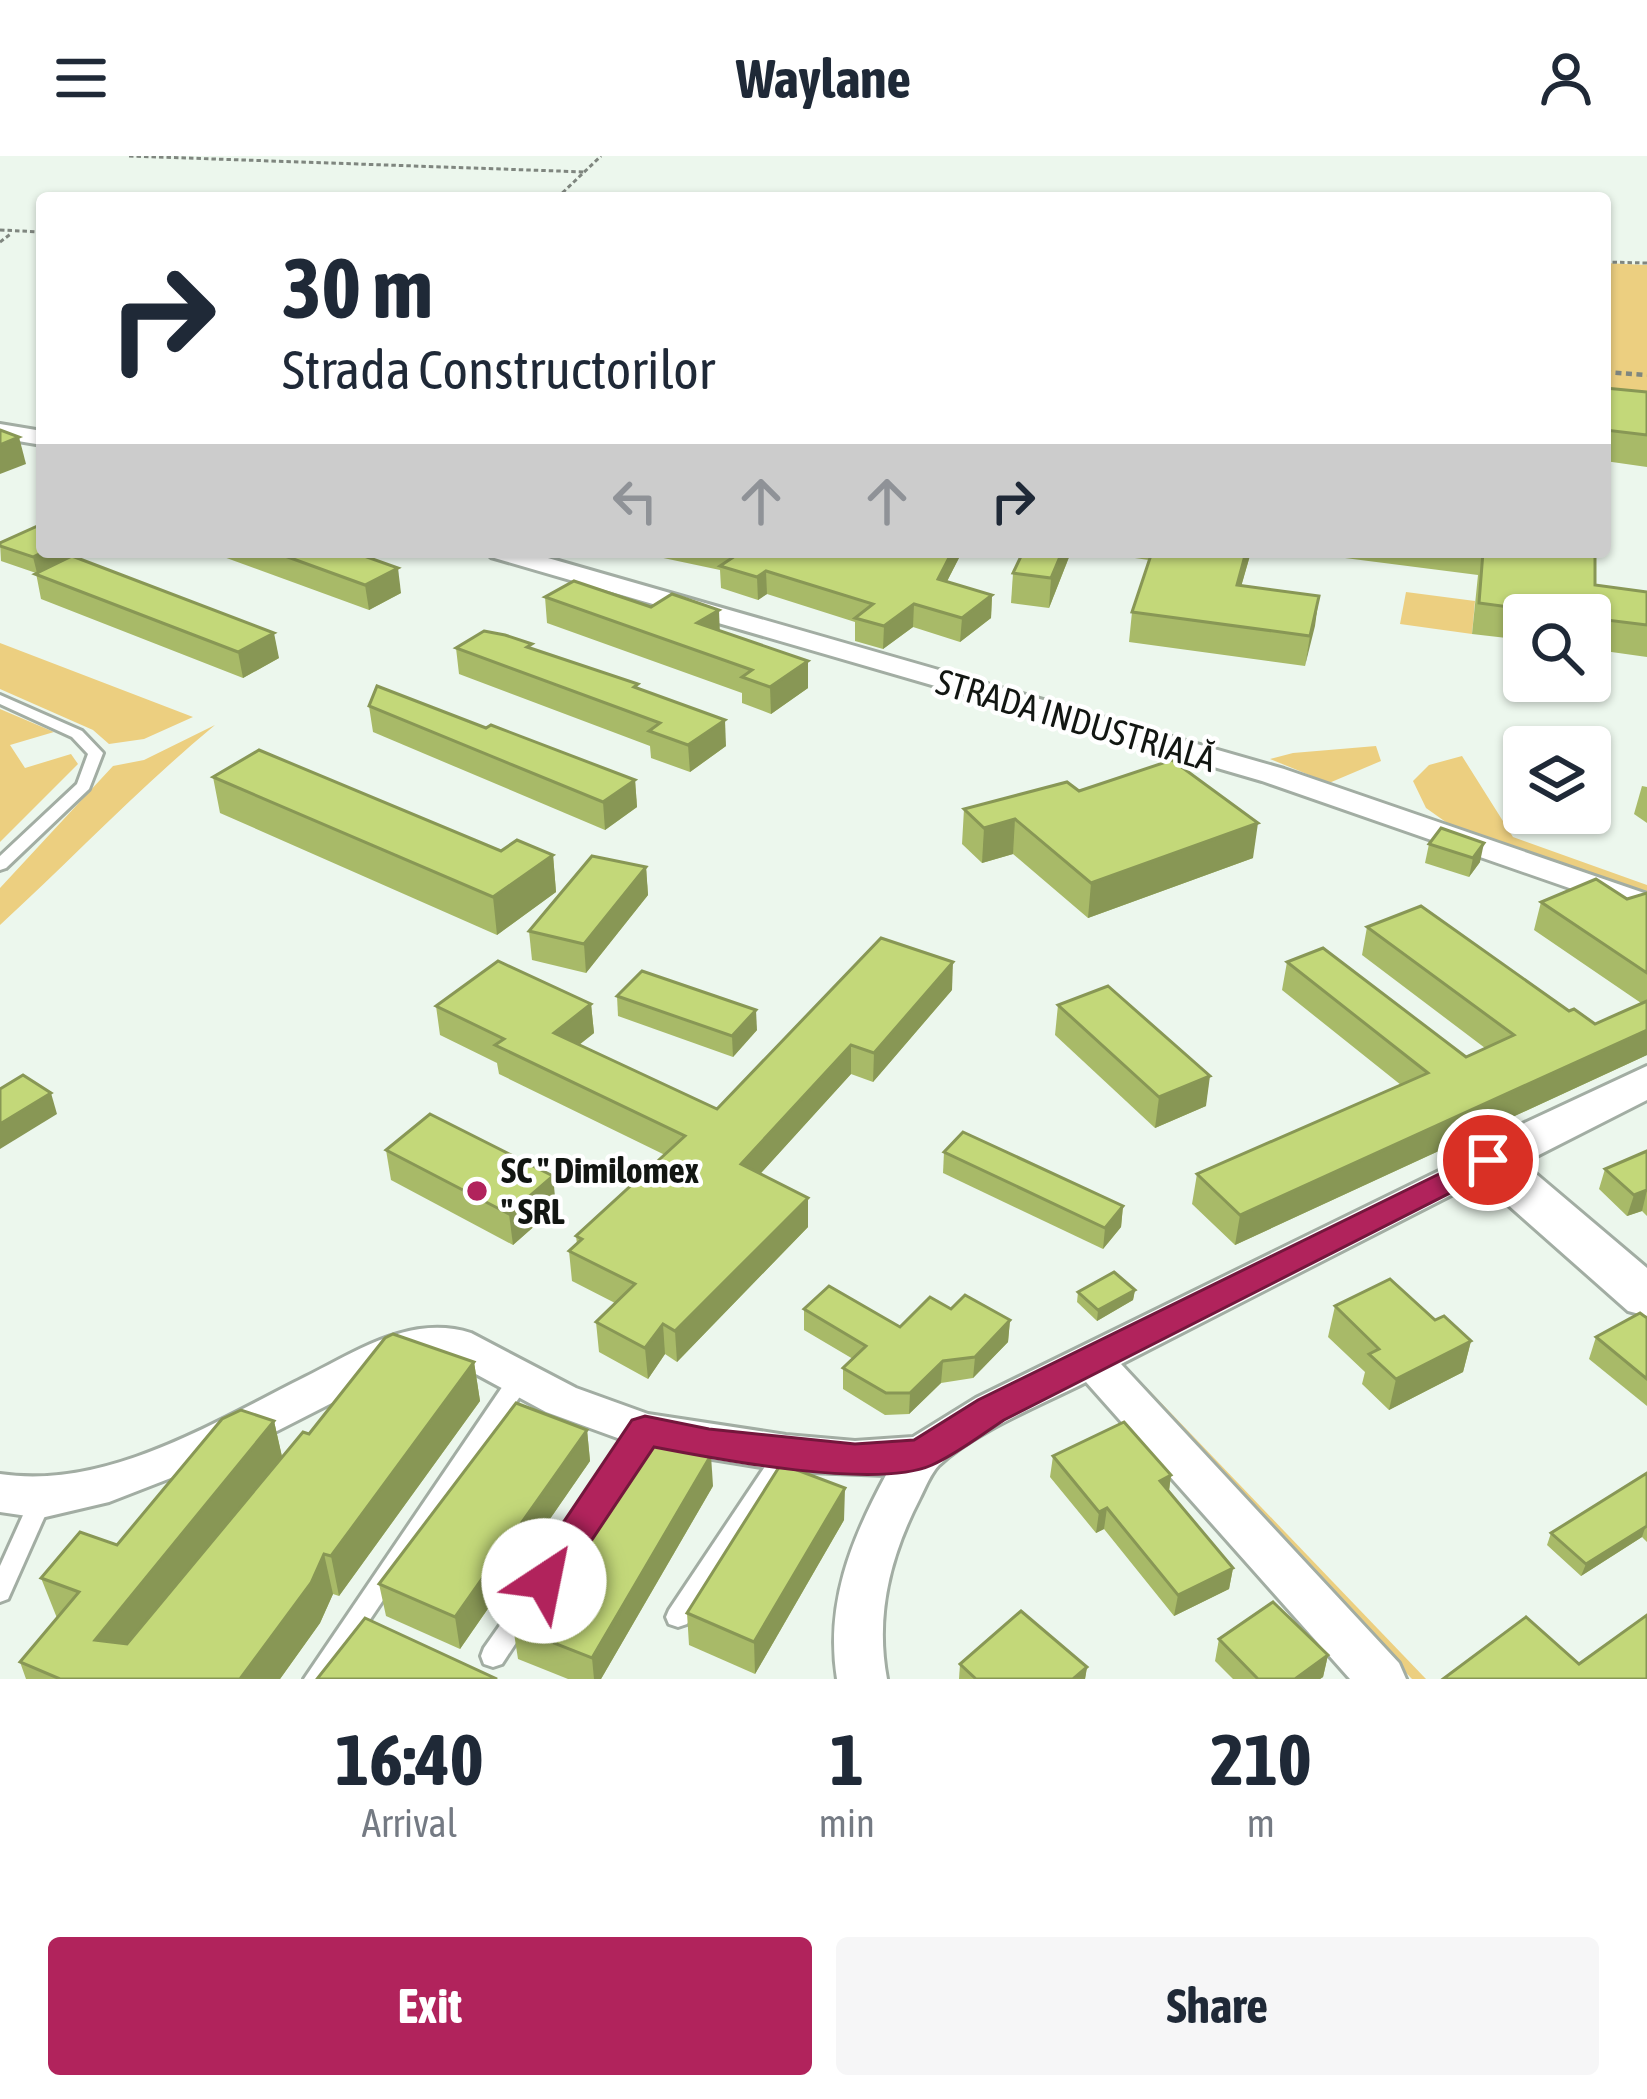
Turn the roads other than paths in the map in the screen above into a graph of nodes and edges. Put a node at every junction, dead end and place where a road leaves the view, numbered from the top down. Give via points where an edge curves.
1 (0, 431) edge
2 (36, 437) edge
3 (521, 558) edge
4 (0, 699) edge
5 (0, 865) edge
6 (1647, 905) edge
7 (1647, 1081) edge
8 (1488, 1160) junction
9 (1647, 1297) edge
10 (1092, 1360) junction
11 (522, 1376) junction
12 (786, 1453) junction
13 (920, 1454) junction
14 (21, 1496) edge
15 (556, 1562) edge
16 (0, 1592) edge
17 (677, 1617) dead end
18 (493, 1656) dead end
19 (316, 1679) edge
20 (862, 1679) edge
21 (1382, 1679) edge

1 - 2 street
3 - 6 street, STRADA INDUSTRIALĂ via 1295,782
4 - 5 lane via 77,734 96,753 84,786
7 - 8 street
8 - 9 street
8 - 10 street
10 - 13 street
10 - 21 street
11 - 12 street via 638,1440
11 - 14 street via 456,1344 408,1345 323,1407 92,1489
11 - 19 lane
12 - 13 street
12 - 17 lane
13 - 20 street via 891,1505 856,1612
14 - 16 lane
15 - 18 lane

